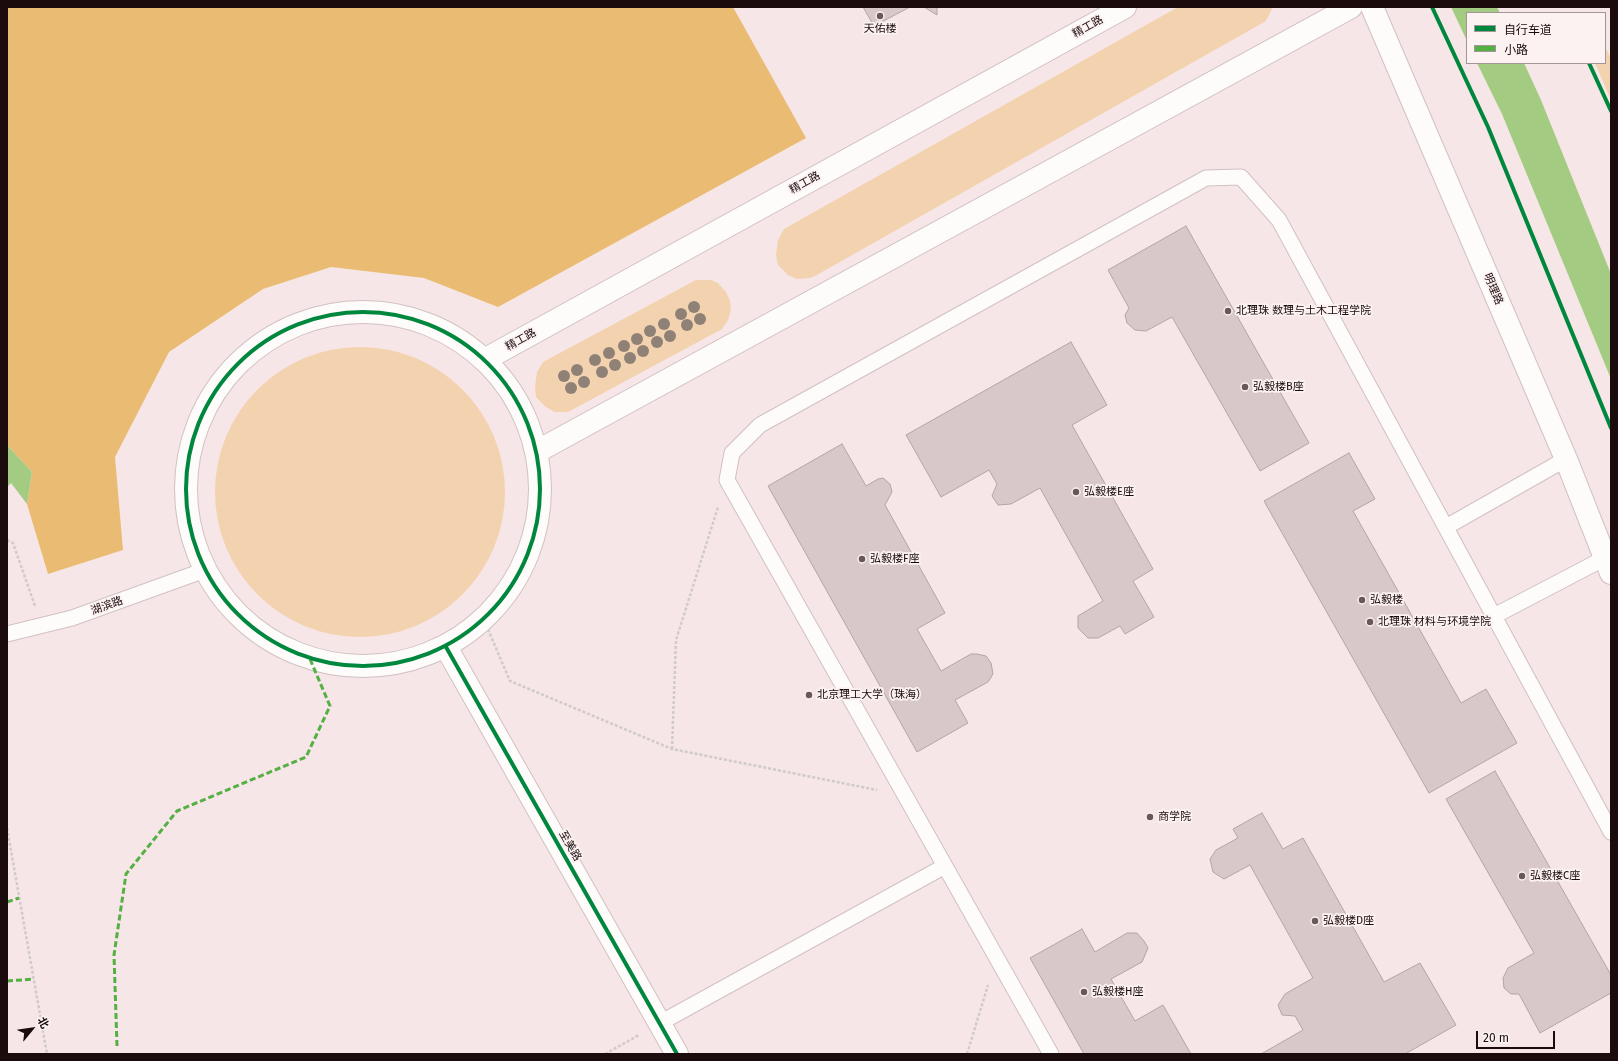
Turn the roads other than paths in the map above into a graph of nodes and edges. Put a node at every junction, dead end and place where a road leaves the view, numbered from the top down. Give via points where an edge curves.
1 (1125, 7) edge
2 (1351, 7) edge
3 (1372, 7) edge
4 (484, 360) junction
5 (536, 452) junction
6 (1566, 459) junction
7 (1446, 528) junction
8 (1608, 566) edge
9 (206, 570) junction
10 (1494, 616) junction
11 (7, 634) edge
12 (446, 647) junction
13 (1611, 832) edge
14 (945, 866) junction
15 (660, 1023) junction
16 (677, 1054) edge
17 (1051, 1054) edge

1 - 4 street, 精工路
2 - 5 street
3 - 6 street, 明理路
4 - 5 street via 508,387 522,411
4 - 9 street via 444,331 397,315 347,312 299,323 256,347 221,382 197,425 186,474 189,523
5 - 12 street via 540,498 532,543 513,585 484,620
6 - 7 lane
6 - 8 street, 明理路
7 - 10 lane
7 - 14 lane via 1279,220 1241,177 1206,178 760,425 732,453 727,480
8 - 10 lane
9 - 11 lane, 湖滨路 via 72,618
9 - 12 street via 232,608 268,639 310,659 356,667 402,663
10 - 13 lane
12 - 15 street, 至美路
14 - 15 lane
14 - 17 lane
15 - 16 street, 至美路

